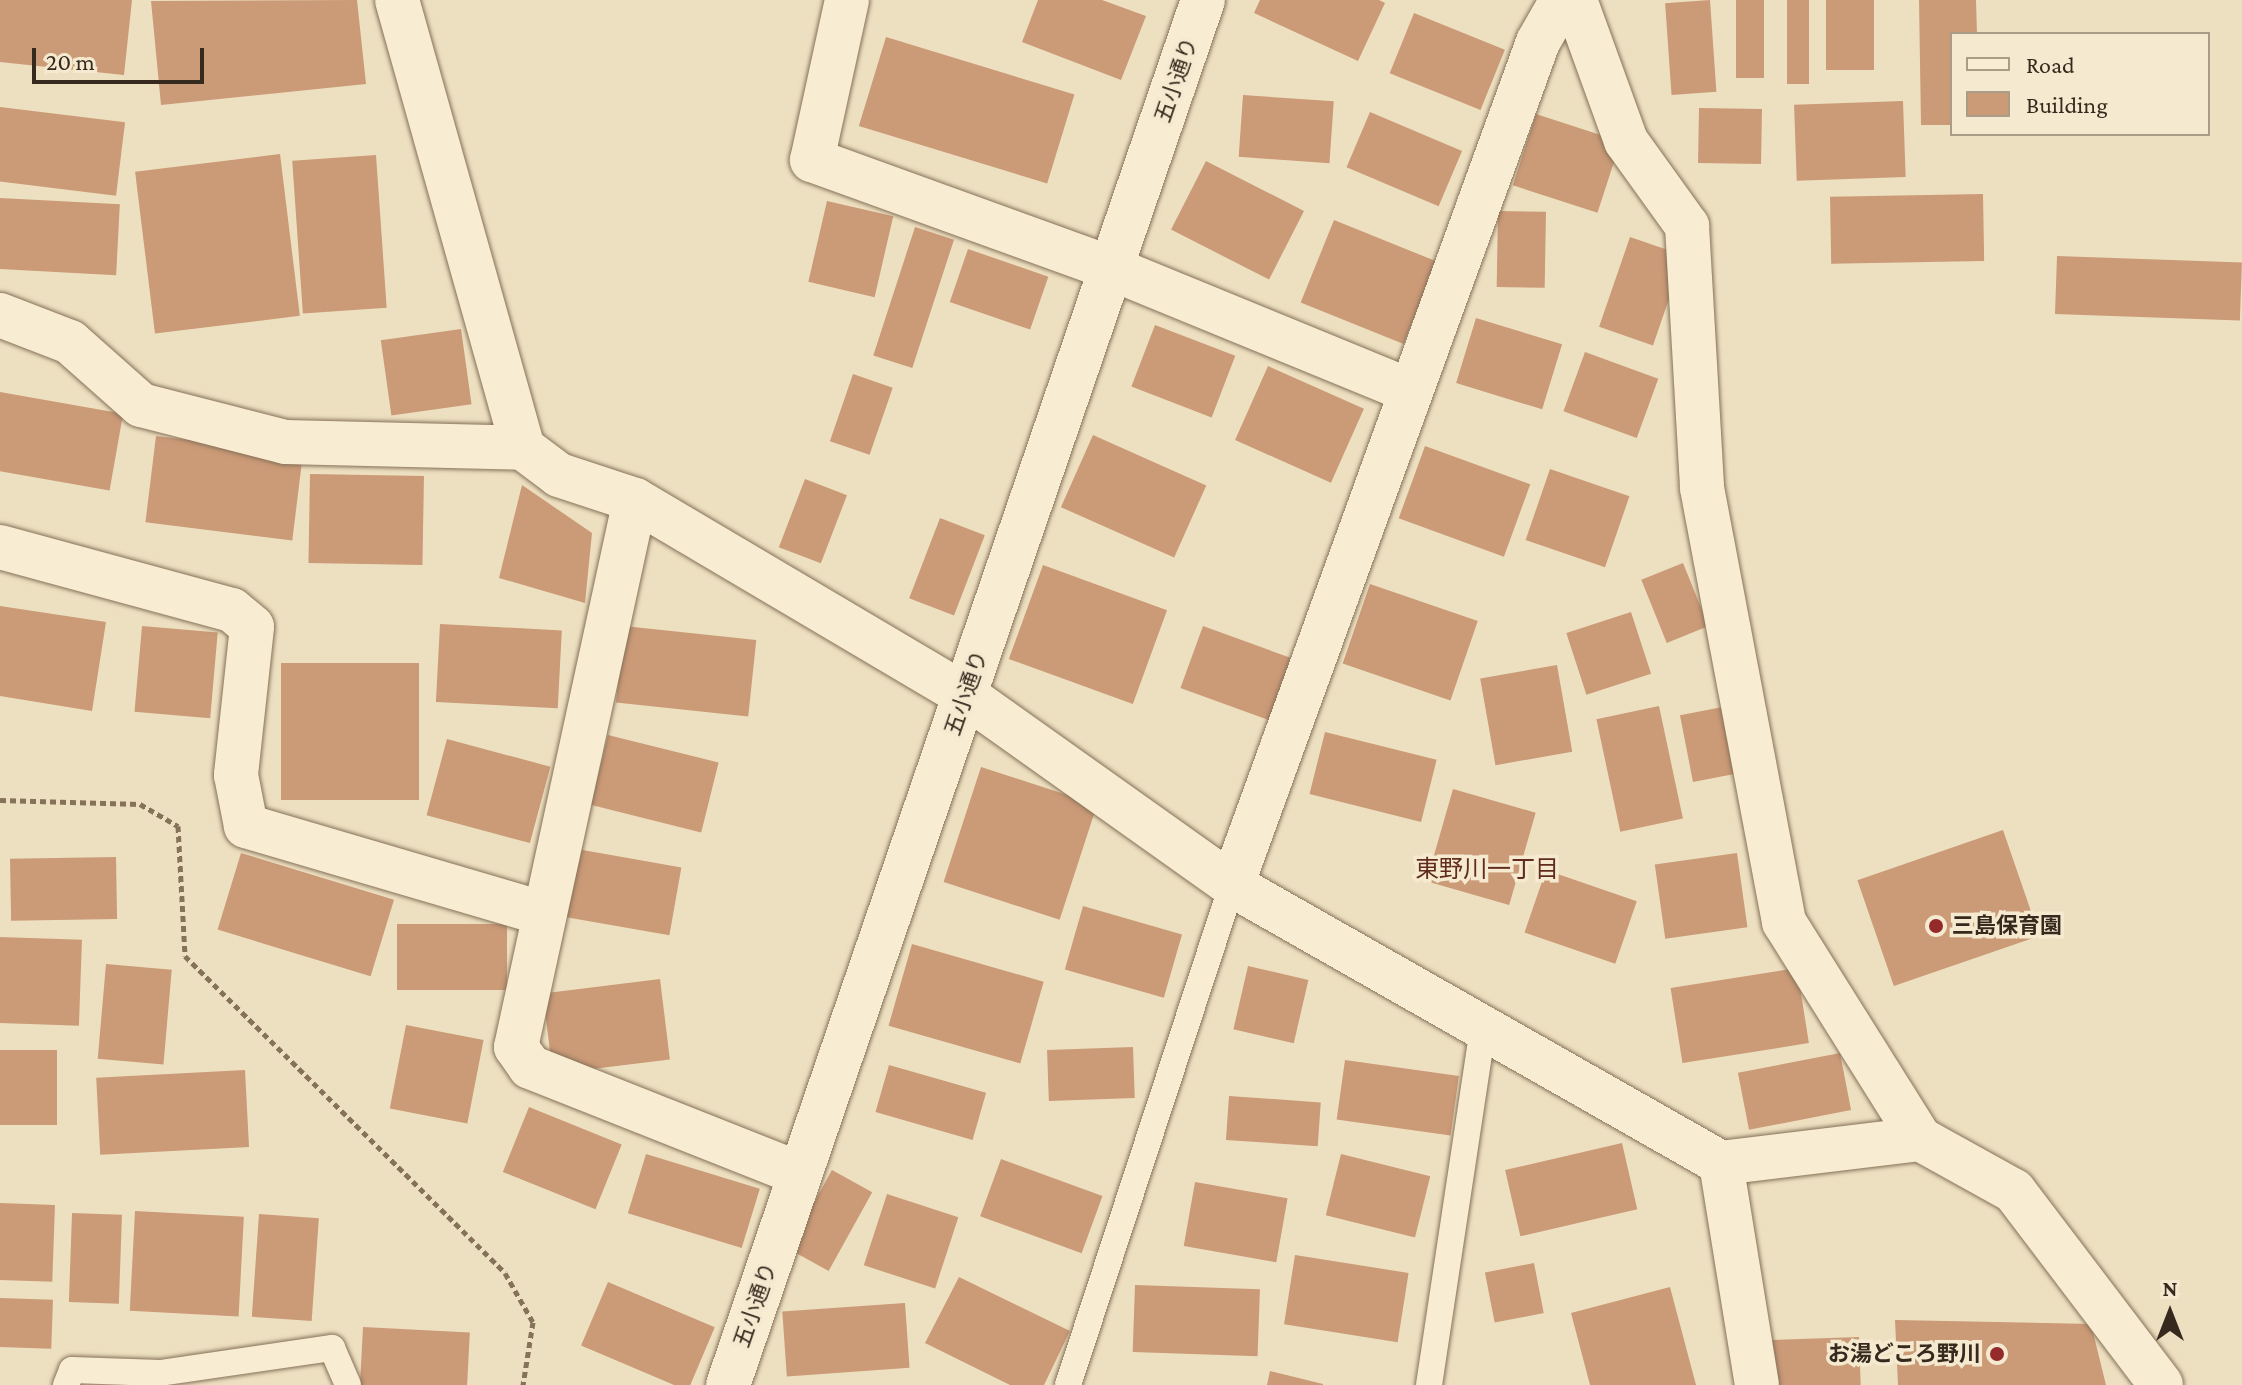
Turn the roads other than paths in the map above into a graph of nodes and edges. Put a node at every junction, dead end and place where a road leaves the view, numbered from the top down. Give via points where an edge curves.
1 (397, 0) edge
2 (847, 0) edge
3 (1203, 0) edge
4 (1562, 0) edge
5 (1575, 0) edge
6 (1113, 269) junction
7 (0, 315) edge
8 (1410, 391) junction
9 (523, 448) junction
10 (635, 500) junction
11 (0, 547) edge
12 (965, 695) junction
13 (1232, 885) junction
14 (542, 913) junction
15 (1483, 1027) junction
16 (1920, 1139) junction
17 (1721, 1163) junction
18 (800, 1174) junction
19 (66, 1385) edge
20 (348, 1385) edge
21 (728, 1385) edge
22 (1068, 1385) edge
23 (1429, 1385) edge
24 (1757, 1385) edge
25 (2161, 1385) edge

1 - 9 street
2 - 6 street via 812,160
3 - 6 street, 五小通り
4 - 8 street via 1538,42
5 - 16 street via 1626,141 1687,226 1702,488 1784,922
6 - 8 street
6 - 12 street, 五小通り
7 - 9 street via 70,342 141,405 285,442
8 - 13 street
9 - 10 street via 559,475
10 - 12 street
10 - 14 street
11 - 14 street via 232,610 252,627 236,775 246,826
12 - 13 street
12 - 18 street, 五小通り
13 - 15 street
13 - 22 lane
14 - 18 street via 516,1047 530,1067
15 - 17 street
15 - 23 lane
16 - 17 street
16 - 25 street via 2014,1191
17 - 24 street
18 - 21 street, 五小通り
19 - 20 lane via 72,1370 160,1373 332,1348

